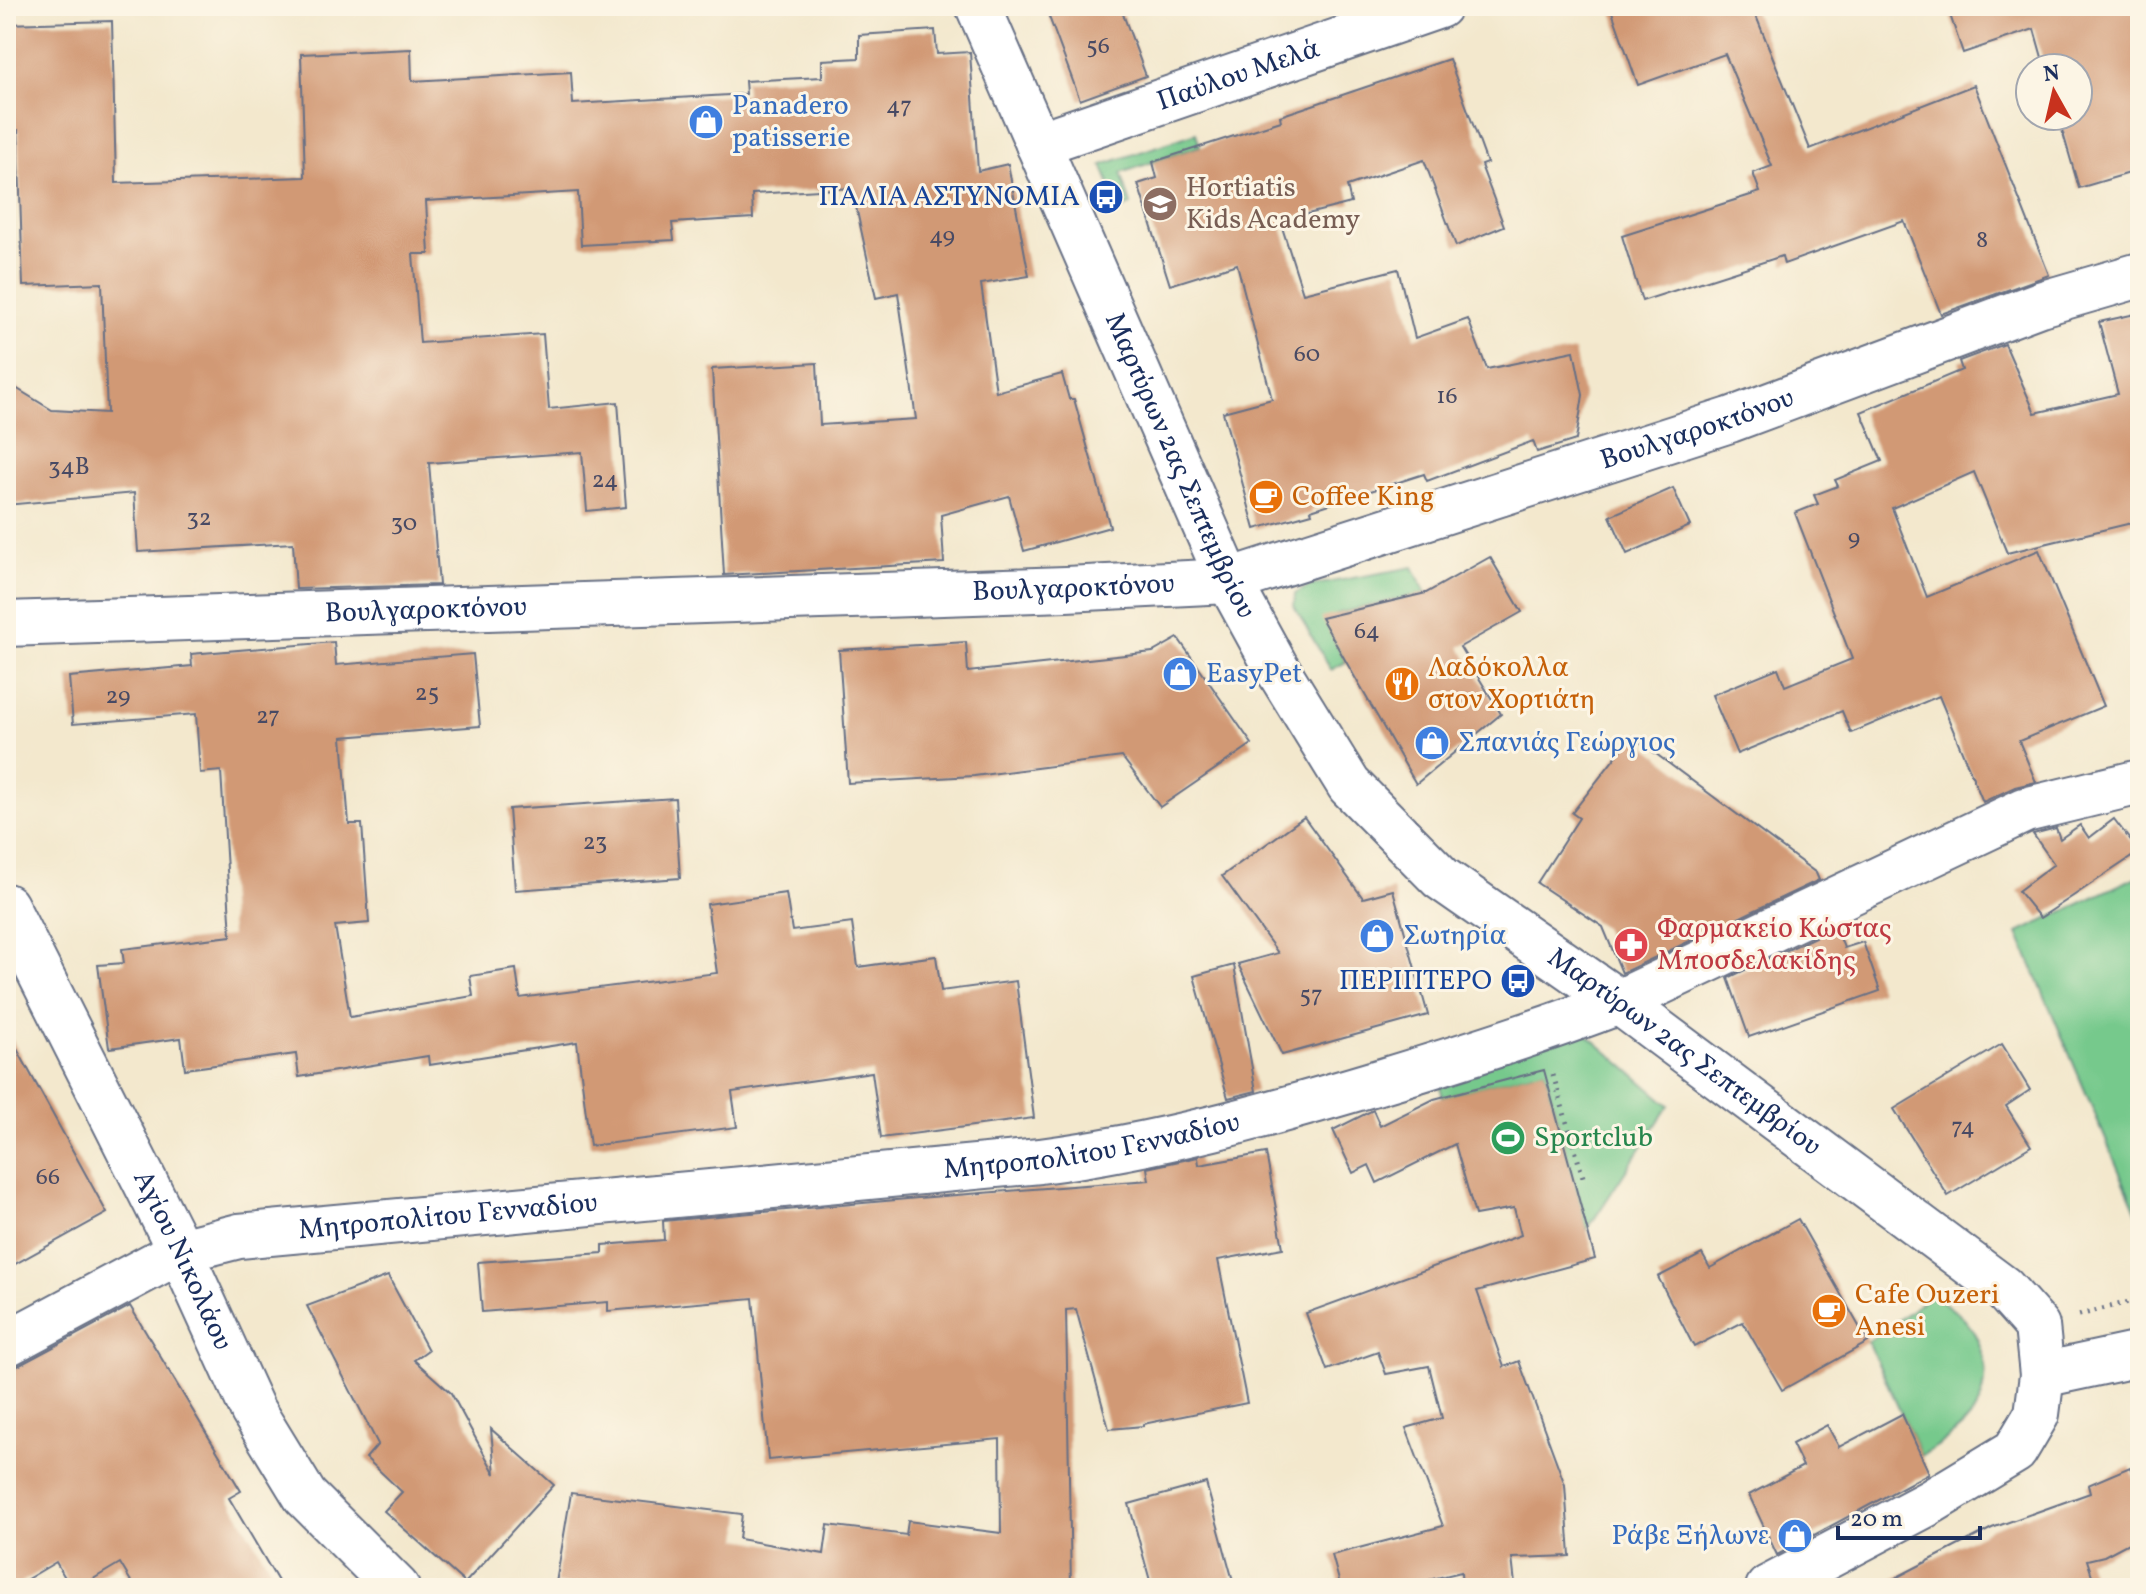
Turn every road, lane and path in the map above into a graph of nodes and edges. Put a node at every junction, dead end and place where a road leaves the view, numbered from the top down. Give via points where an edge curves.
1 (978, 6) edge
2 (1439, 6) edge
3 (1038, 144) junction
4 (2140, 275) edge
5 (1229, 581) junction
6 (6, 624) edge
7 (2140, 782) edge
8 (6, 906) edge
9 (1619, 1002) junction
10 (1540, 1032) junction
11 (1583, 1177) dead end
12 (180, 1251) junction
13 (2140, 1299) edge
14 (2037, 1326) junction
15 (6, 1344) edge
16 (2140, 1354) edge
17 (2042, 1375) junction
18 (397, 1588) edge
19 (1768, 1588) edge

1 - 3 street, Μαρτύρων 2ας Σεπτεμβρίου
2 - 3 street, Παύλου Μελά
3 - 5 street, Μαρτύρων 2ας Σεπτεμβρίου
4 - 5 street, Βουλγαροκτόνου via 2040,304 1730,420
5 - 6 street, Βουλγαροκτόνου
5 - 9 street, Μαρτύρων 2ας Σεπτεμβρίου via 1349,785 1441,878
7 - 9 street, Μητροπολίτου Γενναδίου via 2025,810
8 - 12 street, Αγίου Νικολάου
9 - 10 street, Μητροπολίτου Γενναδίου
9 - 14 street, Μαρτύρων 2ας Σεπτεμβρίου via 2003,1288
10 - 11 path
10 - 12 street, Μητροπολίτου Γενναδίου via 1258,1118 1101,1153 239,1236
12 - 15 street, Μητροπολίτου Γενναδίου
12 - 18 street, Αγίου Νικολάου via 253,1411 305,1496
13 - 14 path
14 - 17 street
16 - 17 street
17 - 19 street via 2037,1414 2015,1451

